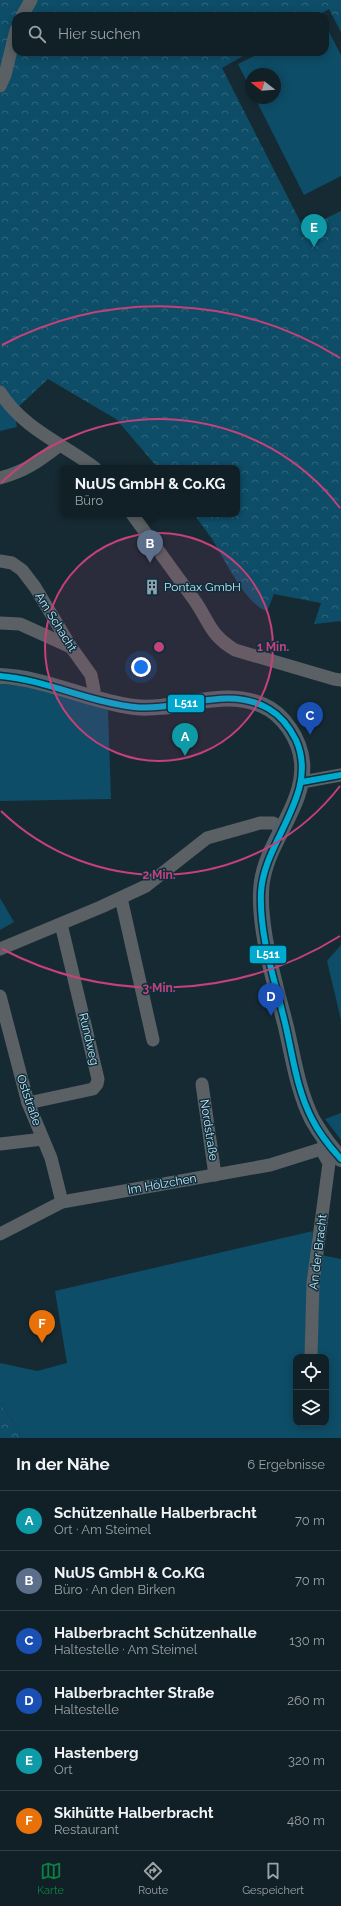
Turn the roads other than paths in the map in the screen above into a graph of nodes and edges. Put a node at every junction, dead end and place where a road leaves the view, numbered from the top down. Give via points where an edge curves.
1 (31, 0) edge
2 (24, 12) edge
3 (12, 46) edge
4 (0, 86) edge
5 (0, 392) edge
6 (60, 445) junction
7 (90, 465) edge
8 (0, 478) edge
9 (134, 517) edge
10 (0, 560) edge
11 (0, 623) edge
12 (72, 647) junction
13 (0, 676) edge
14 (341, 680) edge
15 (93, 698) junction
16 (341, 775) edge
17 (302, 782) junction
18 (282, 828) junction
19 (121, 898) junction
20 (61, 924) junction
21 (0, 949) edge
22 (0, 996) edge
23 (153, 1040) dead end
24 (202, 1084) dead end
25 (28, 1103) junction
26 (43, 1139) junction
27 (0, 1144) edge
28 (323, 1145) junction
29 (341, 1159) edge
30 (215, 1175) junction
31 (62, 1202) junction
32 (0, 1234) edge
33 (311, 1354) edge

1 - 2 street
3 - 4 street
5 - 6 street via 10,407 42,434
6 - 7 street
6 - 8 street via 37,463
9 - 14 street via 222,642 235,650
10 - 12 street, Am Schacht via 12,563 22,570
11 - 12 street via 20,624
12 - 15 street, Am Schacht via 94,681
13 - 15 main road via 42,682
15 - 17 main road via 142,708 161,708 224,698 239,698 265,705 280,718 298,744
16 - 17 street
17 - 18 main road via 298,798
18 - 19 street via 273,823 260,823 207,838 146,886
18 - 28 main road via 267,858 262,879 266,942 301,1091
19 - 20 street
19 - 23 street
20 - 21 street
20 - 25 street, Rundweg via 98,1078 97,1084 93,1089
22 - 25 street, Oststraße
24 - 30 street, Nordstraße
25 - 26 street, Oststraße
26 - 27 street
26 - 31 street, Oststraße via 51,1158
28 - 29 main road
28 - 30 street, Im Hölzchen via 270,1165
28 - 33 street, An der Bracht via 329,1172 314,1283
30 - 31 street, Im Hölzchen
31 - 32 street, Im Hölzchen

